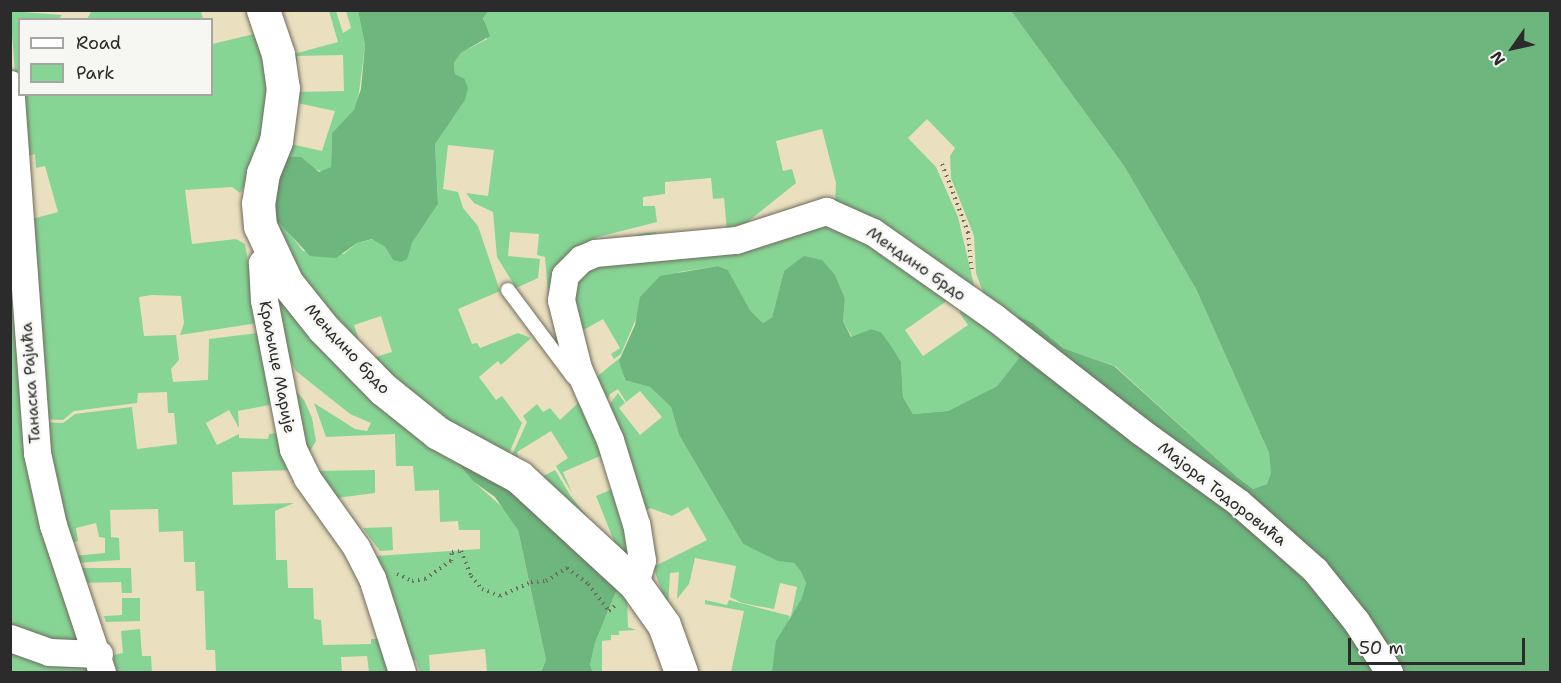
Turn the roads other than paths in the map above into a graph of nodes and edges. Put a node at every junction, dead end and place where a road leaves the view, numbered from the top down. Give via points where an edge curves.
1 (263, 10) edge
2 (10, 84) edge
3 (270, 253) junction
4 (508, 290) dead end
5 (585, 388) junction
6 (1140, 431) joint
7 (631, 581) junction
8 (10, 638) edge
9 (100, 663) edge
10 (402, 672) edge
11 (681, 672) edge
12 (1389, 672) edge

1 - 3 street, Мендино брдо via 278,54 283,88 276,141 262,173 258,202 260,226
2 - 9 street, Танаска Рајића via 37,453 53,525
3 - 7 street, Мендино брдо via 287,283 323,328 382,389 438,433 519,477
3 - 10 street, Краљице Марије via 262,263 264,300 293,449 306,478 368,571 385,610
4 - 5 lane, Мендино брдо
5 - 6 street, Мендино брдо via 565,323 561,285 572,266 595,254 736,240 826,211 873,232
5 - 7 street, Мендино брдо via 610,440 636,524 642,560
6 - 12 street, Мајора Тодоровића via 1238,501 1315,570 1356,621
7 - 11 street, Мендино брдо via 664,625
8 - 9 street via 49,652

